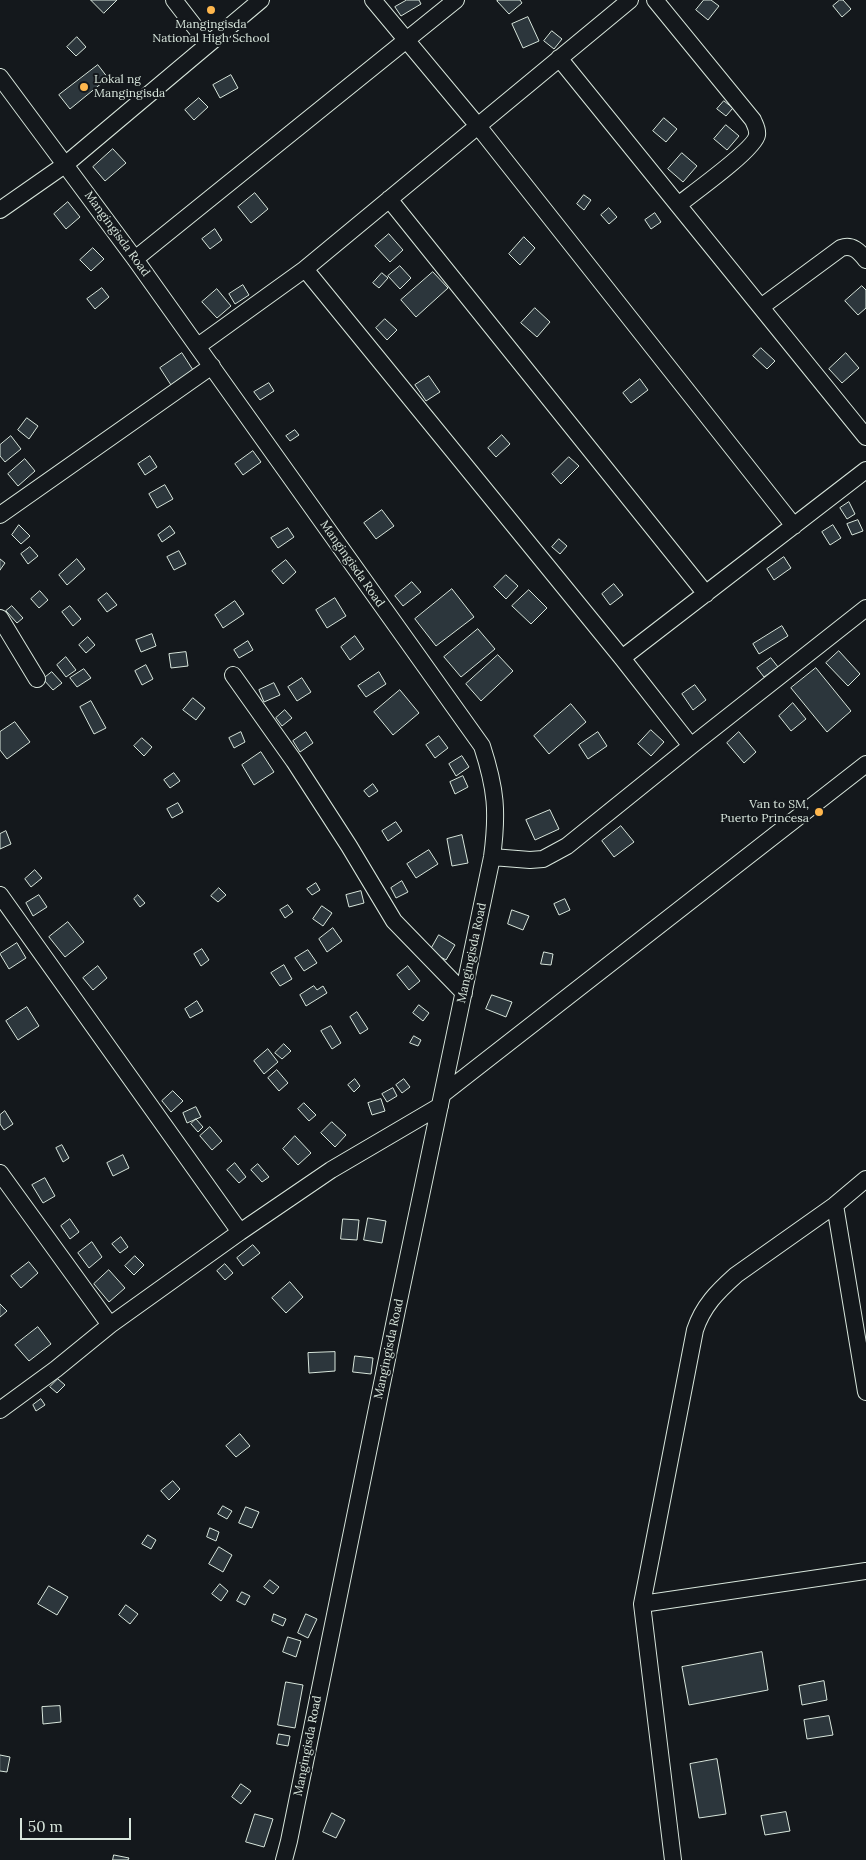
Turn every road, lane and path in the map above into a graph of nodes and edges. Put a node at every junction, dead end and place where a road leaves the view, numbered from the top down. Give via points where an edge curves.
1 (174, 0) edge
2 (261, 0) edge
3 (373, 0) edge
4 (456, 0) edge
5 (630, 0) edge
6 (655, 0) edge
7 (406, 40) junction
8 (208, 44) junction
9 (559, 58) junction
10 (0, 77) edge
11 (478, 126) junction
12 (66, 164) junction
13 (389, 200) junction
14 (678, 205) junction
15 (0, 210) edge
16 (135, 258) junction
17 (866, 260) edge
18 (305, 269) junction
19 (761, 307) junction
20 (198, 346) junction
21 (212, 366) junction
22 (866, 437) edge
23 (866, 470) edge
24 (0, 515) edge
25 (794, 526) junction
26 (706, 594) junction
27 (866, 608) edge
28 (0, 618) edge
29 (622, 658) junction
30 (233, 676) dead end
31 (37, 679) dead end
32 (691, 746) junction
33 (866, 764) edge
34 (492, 857) junction
35 (0, 894) edge
36 (464, 993) junction
37 (442, 1100) junction
38 (0, 1173) edge
39 (866, 1179) edge
40 (835, 1205) junction
41 (240, 1232) junction
42 (110, 1325) junction
43 (866, 1392) edge
44 (0, 1410) edge
45 (866, 1571) edge
46 (642, 1604) junction
47 (284, 1860) edge
48 (673, 1860) edge

1 - 8 street
2 - 8 street
3 - 7 street
4 - 7 street
5 - 9 street
6 - 14 street via 757,127 757,135 749,148
7 - 11 street
7 - 16 street
8 - 12 street
9 - 11 street
9 - 14 street
10 - 12 street, Mangingisda Road
11 - 13 street
11 - 25 street
12 - 15 street
12 - 16 street, Mangingisda Road
13 - 18 street
13 - 26 street
14 - 19 street
16 - 20 street, Mangingisda Road
17 - 19 street via 851,247 841,248
18 - 20 street
18 - 29 street
19 - 22 street
20 - 21 street, Mangingisda Road
21 - 24 street
21 - 34 street, Mangingisda Road via 482,746 492,776 496,807
23 - 25 street
25 - 26 street
26 - 29 street
27 - 32 street
28 - 31 street
29 - 32 street
30 - 36 street via 294,761 394,921
32 - 34 street via 567,846 550,856 530,860
33 - 37 street
34 - 36 street, Mangingisda Road
35 - 41 street
36 - 37 street, Mangingisda Road
37 - 41 street
37 - 47 street, Mangingisda Road
38 - 42 street
39 - 40 street
40 - 43 street
40 - 46 street via 736,1275 702,1312 692,1348
41 - 42 street
42 - 44 street
45 - 46 street
46 - 48 street

